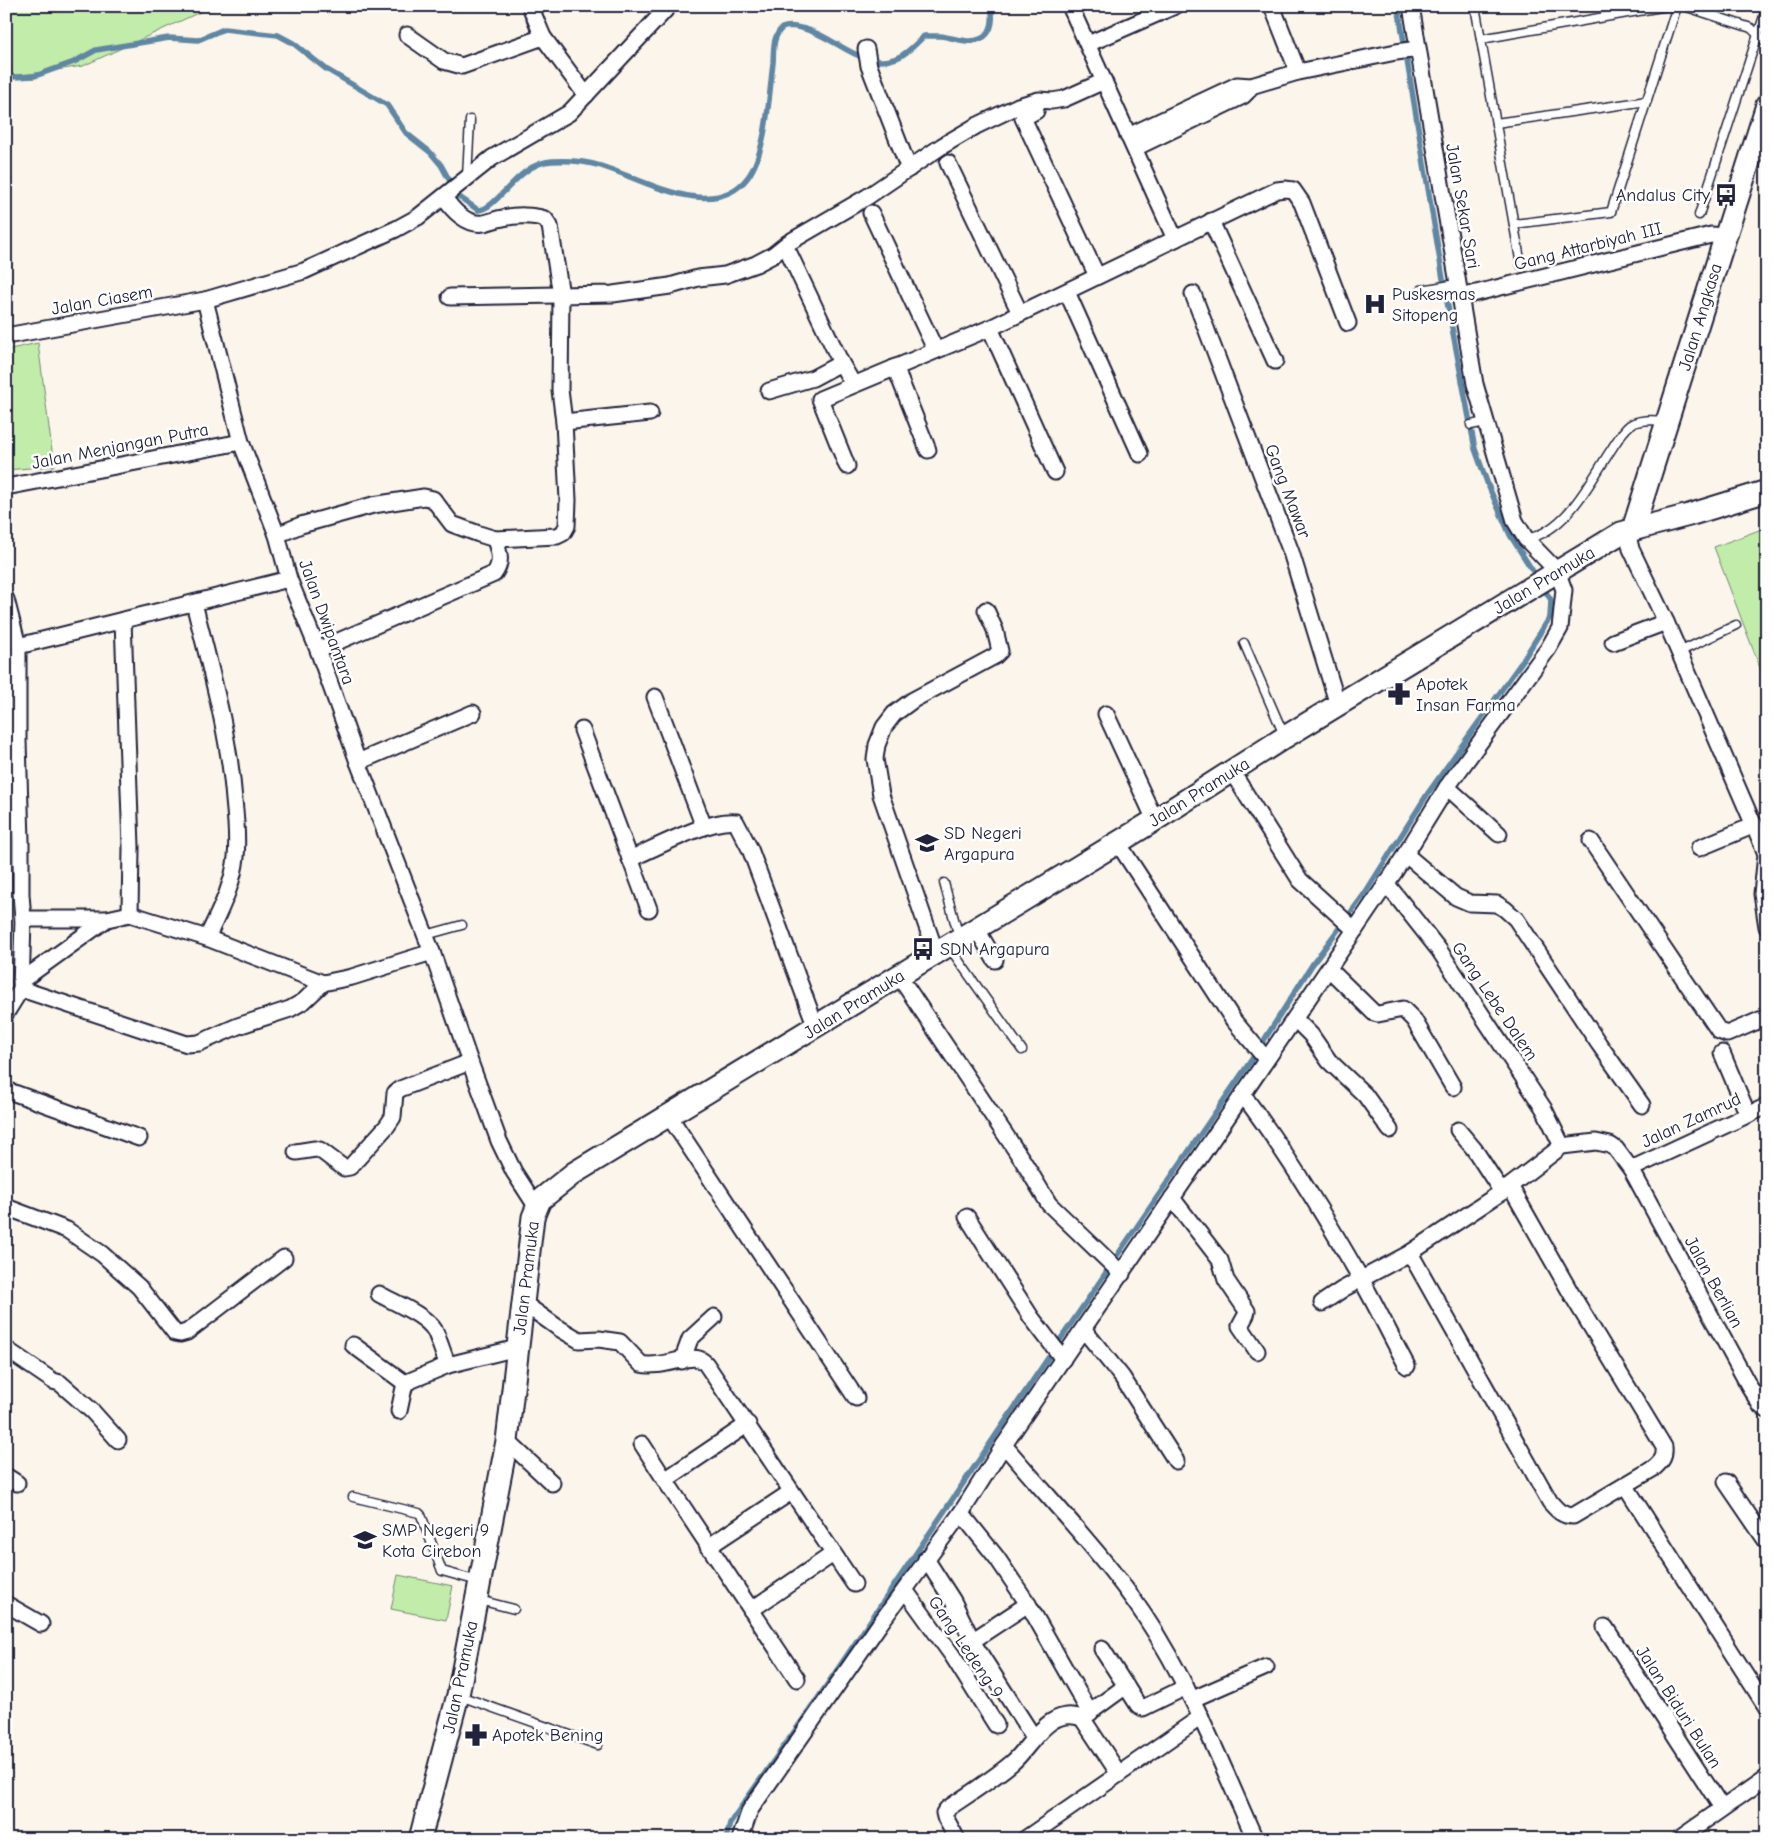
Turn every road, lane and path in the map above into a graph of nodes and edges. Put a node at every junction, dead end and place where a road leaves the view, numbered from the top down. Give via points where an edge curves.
1 (530, 6) edge
2 (669, 6) edge
3 (1070, 6) edge
4 (1272, 6) edge
5 (1411, 6) edge
6 (1475, 6) edge
7 (1667, 6) edge
8 (1677, 6) edge
9 (1684, 6) edge
10 (1173, 7) edge
11 (1767, 7) edge
12 (1758, 35) junction
13 (406, 36) dead end
14 (543, 37) junction
15 (1481, 39) junction
16 (1767, 42) edge
17 (1088, 44) junction
18 (1408, 50) junction
19 (867, 56) dead end
20 (1298, 72) junction
21 (1104, 81) junction
22 (586, 95) junction
23 (1647, 101) junction
24 (1767, 105) edge
25 (1036, 111) dead end
26 (470, 120) dead end
27 (1496, 123) junction
28 (1763, 125) edge
29 (1131, 142) junction
30 (948, 163) dead end
31 (909, 169) junction
32 (467, 179) junction
33 (444, 197) junction
34 (870, 213) dead end
35 (1699, 215) dead end
36 (1211, 221) junction
37 (1514, 224) junction
38 (1725, 236) junction
39 (1175, 239) junction
40 (789, 253) dead end
41 (1521, 265) dead end
42 (1097, 276) junction
43 (1455, 289) junction
44 (1421, 290) dead end
45 (1067, 292) junction
46 (1193, 294) dead end
47 (561, 295) junction
48 (450, 297) dead end
49 (205, 300) junction
50 (1020, 313) junction
51 (1348, 323) dead end
52 (990, 328) junction
53 (6, 336) edge
54 (935, 350) junction
55 (1275, 361) dead end
56 (841, 362) junction
57 (895, 367) junction
58 (813, 378) junction
59 (853, 384) junction
60 (769, 391) dead end
61 (820, 399) junction
62 (650, 413) dead end
63 (1667, 421) junction
64 (564, 422) junction
65 (241, 442) junction
66 (928, 450) dead end
67 (1140, 454) dead end
68 (847, 466) dead end
69 (1055, 472) dead end
70 (6, 486) edge
71 (1767, 492) edge
72 (1633, 529) junction
73 (277, 535) junction
74 (495, 539) junction
75 (1526, 539) junction
76 (1545, 578) junction
77 (289, 579) junction
78 (6, 599) edge
79 (194, 603) junction
80 (986, 610) dead end
81 (124, 620) junction
82 (1666, 622) junction
83 (1736, 625) dead end
84 (1613, 642) dead end
85 (1244, 643) dead end
86 (12, 648) edge
87 (318, 650) junction
88 (1679, 652) junction
89 (655, 697) dead end
90 (1338, 705) junction
91 (473, 713) dead end
92 (1106, 714) dead end
93 (582, 730) dead end
94 (1285, 737) junction
95 (358, 762) junction
96 (1232, 772) junction
97 (1447, 787) junction
98 (1155, 820) junction
99 (1755, 825) junction
100 (704, 827) junction
101 (1499, 834) dead end
102 (1591, 841) dead end
103 (1118, 843) junction
104 (1699, 848) dead end
105 (1405, 854) junction
106 (1766, 854) edge
107 (630, 859) junction
108 (944, 883) dead end
109 (1386, 883) junction
110 (650, 909) dead end
111 (130, 914) junction
112 (24, 919) junction
113 (107, 919) junction
114 (462, 925) dead end
115 (1767, 927) edge
116 (1355, 930) junction
117 (426, 936) junction
118 (207, 938) junction
119 (955, 941) junction
120 (432, 952) junction
121 (995, 960) dead end
122 (1329, 969) junction
123 (899, 976) junction
124 (323, 983) junction
125 (21, 985) junction
126 (6, 1013) edge
127 (1767, 1017) edge
128 (1295, 1019) junction
129 (816, 1027) junction
130 (1022, 1050) dead end
131 (1722, 1052) dead end
132 (1266, 1060) junction
133 (470, 1062) junction
134 (1453, 1087) dead end
135 (6, 1090) edge
136 (1243, 1095) junction
137 (1642, 1104) dead end
138 (1767, 1106) edge
139 (1748, 1115) junction
140 (670, 1116) junction
141 (1390, 1130) dead end
142 (1458, 1130) dead end
143 (139, 1138) dead end
144 (1562, 1146) junction
145 (296, 1152) dead end
146 (1631, 1169) junction
147 (1506, 1189) junction
148 (1172, 1198) junction
149 (536, 1206) junction
150 (6, 1207) edge
151 (967, 1217) dead end
152 (1410, 1253) junction
153 (284, 1258) dead end
154 (1122, 1274) junction
155 (1361, 1279) junction
156 (379, 1294) dead end
157 (522, 1302) junction
158 (1322, 1303) dead end
159 (714, 1317) dead end
160 (1084, 1330) junction
161 (353, 1345) dead end
162 (517, 1348) junction
163 (6, 1349) edge
164 (1257, 1351) dead end
165 (1063, 1359) junction
166 (682, 1361) junction
167 (448, 1365) junction
168 (1407, 1366) dead end
169 (405, 1383) junction
170 (856, 1398) dead end
171 (1767, 1410) edge
172 (399, 1411) dead end
173 (748, 1424) junction
174 (118, 1440) dead end
175 (507, 1441) junction
176 (642, 1444) dead end
177 (1004, 1445) junction
178 (1176, 1461) dead end
179 (665, 1480) junction
180 (1726, 1482) dead end
181 (552, 1484) dead end
182 (1625, 1486) junction
183 (791, 1492) junction
184 (353, 1496) dead end
185 (961, 1513) junction
186 (1767, 1542) edge
187 (708, 1547) junction
188 (833, 1554) junction
189 (926, 1559) junction
190 (854, 1584) dead end
191 (479, 1590) junction
192 (905, 1590) junction
193 (6, 1604) edge
194 (1028, 1604) junction
195 (514, 1609) dead end
196 (751, 1610) junction
197 (41, 1624) dead end
198 (1605, 1627) dead end
199 (972, 1641) junction
200 (1102, 1649) dead end
201 (1266, 1667) dead end
202 (798, 1679) dead end
203 (1126, 1686) junction
204 (1189, 1693) junction
205 (458, 1695) junction
206 (1767, 1708) edge
207 (1086, 1716) junction
208 (1201, 1717) junction
209 (996, 1725) dead end
210 (1034, 1738) junction
211 (598, 1745) dead end
212 (1119, 1774) junction
213 (1767, 1777) edge
214 (1722, 1808) junction
215 (1031, 1837) edge
216 (420, 1839) edge
217 (740, 1839) edge
218 (957, 1839) edge
219 (1255, 1839) edge
220 (1679, 1839) edge

1 - 14 street
2 - 22 street, Jalan Ciasem
3 - 17 street
4 - 20 street
5 - 18 street, Jalan Sekar Sari
6 - 15 lane
7 - 15 lane
8 - 23 lane
9 - 12 lane via 1751,28
10 - 17 street
11 - 12 lane
12 - 16 lane
12 - 35 lane
13 - 14 street via 444,61 462,66
14 - 22 street
15 - 27 lane
17 - 21 street
18 - 20 street
18 - 43 street, Jalan Sekar Sari
19 - 31 street
20 - 29 street via 1251,86 1242,96
21 - 29 street
21 - 31 street via 1064,99 1039,100 1018,106 976,126
22 - 32 street, Jalan Ciasem via 569,113 492,158
23 - 27 lane
23 - 37 lane via 1611,212
24 - 28 street, Jalan Angkasa
25 - 42 street via 1023,118
26 - 32 lane
27 - 37 lane
28 - 38 street, Jalan Angkasa
29 - 39 street
30 - 50 street
31 - 47 street via 756,264 725,275 670,286 613,294
32 - 33 street, Jalan Ciasem
33 - 47 street via 450,207 474,223 483,224 504,217 536,216 545,219 550,226
33 - 49 street, Jalan Ciasem via 410,221 304,271
34 - 54 street
36 - 39 street
36 - 51 street via 1277,190 1293,190 1302,203
36 - 55 street
37 - 41 lane
38 - 43 street, Gang Attarbiyah III via 1711,235
38 - 63 street, Jalan Angkasa
39 - 42 street
40 - 56 street
42 - 45 street
43 - 44 lane via 1436,287
43 - 75 street, Jalan Sekar Sari via 1475,384 1478,423 1515,520
45 - 50 street
45 - 67 street
46 - 90 street, Gang Mawar via 1291,552
47 - 48 street
47 - 64 street via 560,390
49 - 53 street, Jalan Ciasem
49 - 65 street, Jalan Dwipantara
50 - 52 street
52 - 54 street
52 - 69 street
54 - 57 street
56 - 58 street
56 - 59 street
57 - 59 street
57 - 66 street
58 - 60 street
58 - 61 street
59 - 61 street
61 - 68 street
62 - 64 street
63 - 72 street, Jalan Angkasa
63 - 75 lane via 1636,422 1629,426 1573,510 1539,534
64 - 74 street via 567,526 557,536
65 - 70 street, Jalan Menjangan Putra
65 - 73 street, Jalan Dwipantara
71 - 72 street, Jalan Pramuka
72 - 76 street, Jalan Pramuka
72 - 82 street via 1629,544
73 - 74 street via 374,505 424,497 433,500 452,524
73 - 77 street, Jalan Dwipantara
74 - 87 street via 500,557 494,574
75 - 76 street, Jalan Sekar Sari
76 - 90 street, Jalan Pramuka
76 - 97 street via 1564,590 1560,628
77 - 79 street
77 - 87 street, Jalan Dwipantara
78 - 86 street
79 - 81 street
79 - 118 street via 226,737 236,828 236,857 230,885
80 - 119 street via 1000,651 894,714 884,727 875,759 881,795
81 - 86 street
81 - 111 street
82 - 84 street
82 - 88 street
83 - 88 lane
85 - 94 lane
86 - 112 street
87 - 95 street, Jalan Dwipantara
88 - 99 street
89 - 100 street
90 - 94 street, Jalan Pramuka
91 - 95 street
92 - 98 street
93 - 107 street
94 - 96 street, Jalan Pramuka
95 - 117 street, Jalan Dwipantara
96 - 98 street, Jalan Pramuka
96 - 116 street via 1300,880
97 - 101 street
97 - 105 street
98 - 103 street, Jalan Pramuka
99 - 104 street
99 - 106 street
100 - 107 street
100 - 129 street via 736,822 750,849
102 - 127 street via 1719,1031 1727,1034
103 - 119 street, Jalan Pramuka
103 - 132 street via 1234,1021
105 - 109 street
105 - 137 street via 1462,901 1497,904 1516,919
106 - 115 street via 1762,894
107 - 110 street
108 - 119 lane
109 - 116 street
109 - 144 street, Gang Lebe Dalem via 1440,950 1544,1109
111 - 113 street
111 - 118 street
112 - 113 street
112 - 125 street
113 - 125 street
114 - 117 lane
116 - 122 street
117 - 120 street, Jalan Dwipantara
118 - 124 street
119 - 121 street
119 - 123 street, Jalan Pramuka
119 - 130 lane
120 - 124 street
120 - 133 street, Jalan Dwipantara
122 - 128 street
122 - 134 street via 1374,1013 1406,1011
123 - 129 street, Jalan Pramuka
123 - 154 street via 1049,1204
124 - 125 street via 304,1001 290,1008 200,1043 188,1044
125 - 126 street
128 - 132 street
128 - 141 street via 1329,1061 1365,1095
129 - 140 street, Jalan Pramuka
131 - 139 street
132 - 136 street
133 - 145 street via 395,1093 394,1112 387,1126 350,1167 344,1168 315,1149
133 - 149 street, Jalan Dwipantara via 509,1162
135 - 143 street
136 - 148 street
136 - 155 street via 1273,1136
138 - 139 street, Jalan Zamrud
139 - 146 street, Jalan Zamrud
140 - 149 street, Jalan Pramuka via 574,1173
140 - 170 street
142 - 147 street
144 - 146 street, Jalan Berlian via 1596,1142 1610,1145
144 - 147 street
146 - 171 street, Jalan Berlian via 1761,1406
147 - 152 street
147 - 182 street via 1664,1447 1662,1461
148 - 154 street
148 - 164 street via 1220,1260 1226,1280 1246,1311 1240,1326
149 - 157 street, Jalan Pramuka
150 - 153 street via 67,1230 102,1254 139,1287 175,1333 180,1334 187,1332
151 - 165 street via 1031,1317
152 - 155 street
152 - 182 street via 1553,1506 1564,1516 1573,1516
154 - 160 street
155 - 158 street
155 - 168 street
156 - 167 street via 428,1323
157 - 162 street, Jalan Pramuka
157 - 166 street via 579,1340 620,1342 641,1364
159 - 166 street via 690,1339
160 - 165 street
160 - 178 street via 1122,1376
161 - 169 street
162 - 167 street
162 - 175 street, Jalan Pramuka
163 - 174 street via 53,1382 60,1383
165 - 177 street
166 - 173 street via 700,1359 706,1364
167 - 169 street
169 - 172 street
173 - 179 street
173 - 183 street
175 - 181 street
175 - 191 street, Jalan Pramuka
176 - 179 street
177 - 185 street
177 - 204 street via 1139,1608
179 - 187 street
180 - 186 street
182 - 206 street
183 - 187 street
183 - 188 street
184 - 191 lane via 419,1513 442,1570
185 - 189 street
185 - 194 street
187 - 196 street
188 - 190 street
188 - 196 street
189 - 192 street
189 - 199 street via 950,1595
191 - 195 lane
191 - 205 street, Jalan Pramuka
192 - 209 street, Gang Ledeng 9 via 952,1654
192 - 217 street via 750,1810
193 - 197 street
194 - 199 street
194 - 207 street
196 - 202 street
198 - 214 street, Jalan Biduri Bulan
199 - 210 street
200 - 203 street
201 - 204 street
203 - 204 street via 1143,1708
203 - 207 street
204 - 208 street
205 - 211 lane
205 - 216 street, Jalan Pramuka
207 - 210 street via 1062,1716
207 - 212 street
208 - 212 street
208 - 219 street
210 - 218 street via 1014,1762 947,1809 945,1817
212 - 215 street
213 - 214 street
214 - 220 street

